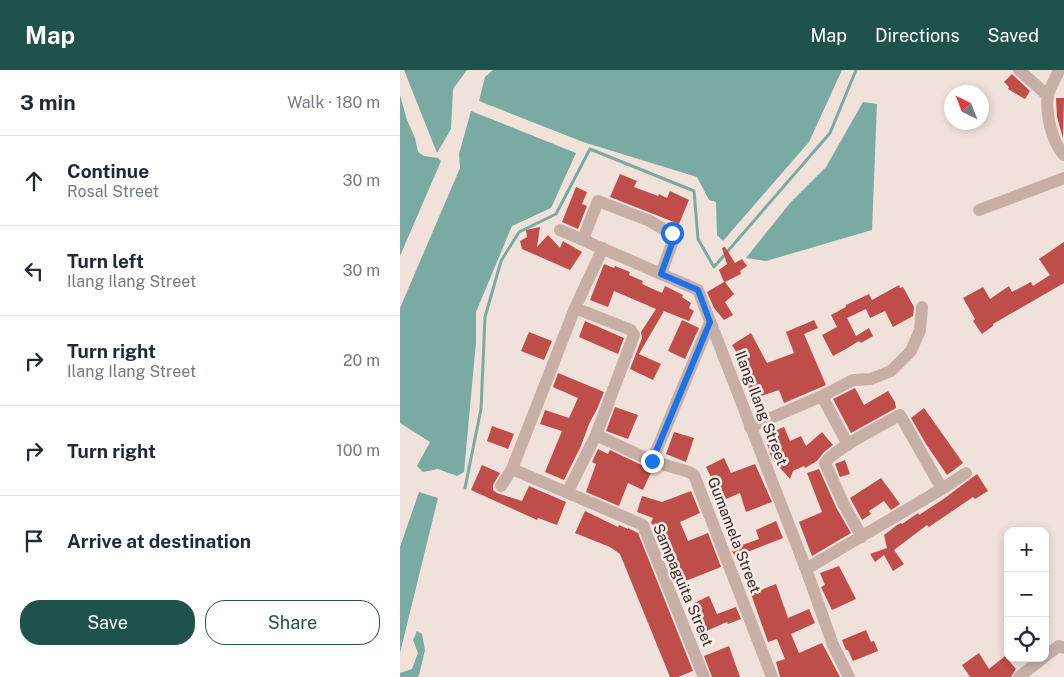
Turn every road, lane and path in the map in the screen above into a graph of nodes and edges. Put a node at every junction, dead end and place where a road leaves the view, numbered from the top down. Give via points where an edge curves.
1 (1019, 70) edge
2 (1059, 70) edge
3 (1050, 91) junction
4 (1064, 155) edge
5 (1064, 178) edge
6 (979, 210) dead end
7 (560, 230) dead end
8 (583, 239) junction
9 (603, 248) junction
10 (661, 274) junction
11 (575, 308) junction
12 (922, 308) dead end
13 (710, 322) junction
14 (822, 396) junction
15 (750, 427) junction
16 (596, 435) junction
17 (848, 445) junction
18 (652, 461) junction
19 (512, 469) junction
20 (966, 473) dead end
21 (502, 486) dead end
22 (942, 489) junction
23 (567, 493) junction
24 (862, 537) junction
25 (806, 569) junction
26 (1064, 648) edge
27 (1049, 653) edge
28 (1038, 662) edge
29 (704, 677) edge
30 (772, 677) edge
31 (849, 677) edge
32 (1019, 677) edge

1 - 3 street
2 - 3 street
3 - 4 street via 1049,123 1058,149
5 - 6 street
7 - 8 street, Ilang Ilang Street
8 - 9 street, Ilang Ilang Street
8 - 10 street via 598,201 650,221 674,238
9 - 10 street, Ilang Ilang Street
9 - 11 street
10 - 13 street, Ilang Ilang Street via 698,290
11 - 16 street via 631,330 634,335
11 - 19 street
12 - 14 street via 920,330 911,351 891,370 871,378 852,380
13 - 15 street, Ilang Ilang Street
13 - 18 street
14 - 15 street
14 - 17 street
15 - 25 street, Ilang Ilang Street
16 - 18 street, Gumamela Street
16 - 23 street
17 - 22 street via 900,415
17 - 24 street via 825,463
18 - 30 street, Gumamela Street via 694,475
19 - 21 street
19 - 23 street, Sampaguita Street
20 - 22 street
22 - 24 street
23 - 29 street, Sampaguita Street via 643,525
24 - 25 street
25 - 31 street, Ilang Ilang Street via 833,645
26 - 27 street via 1059,646
28 - 32 street

